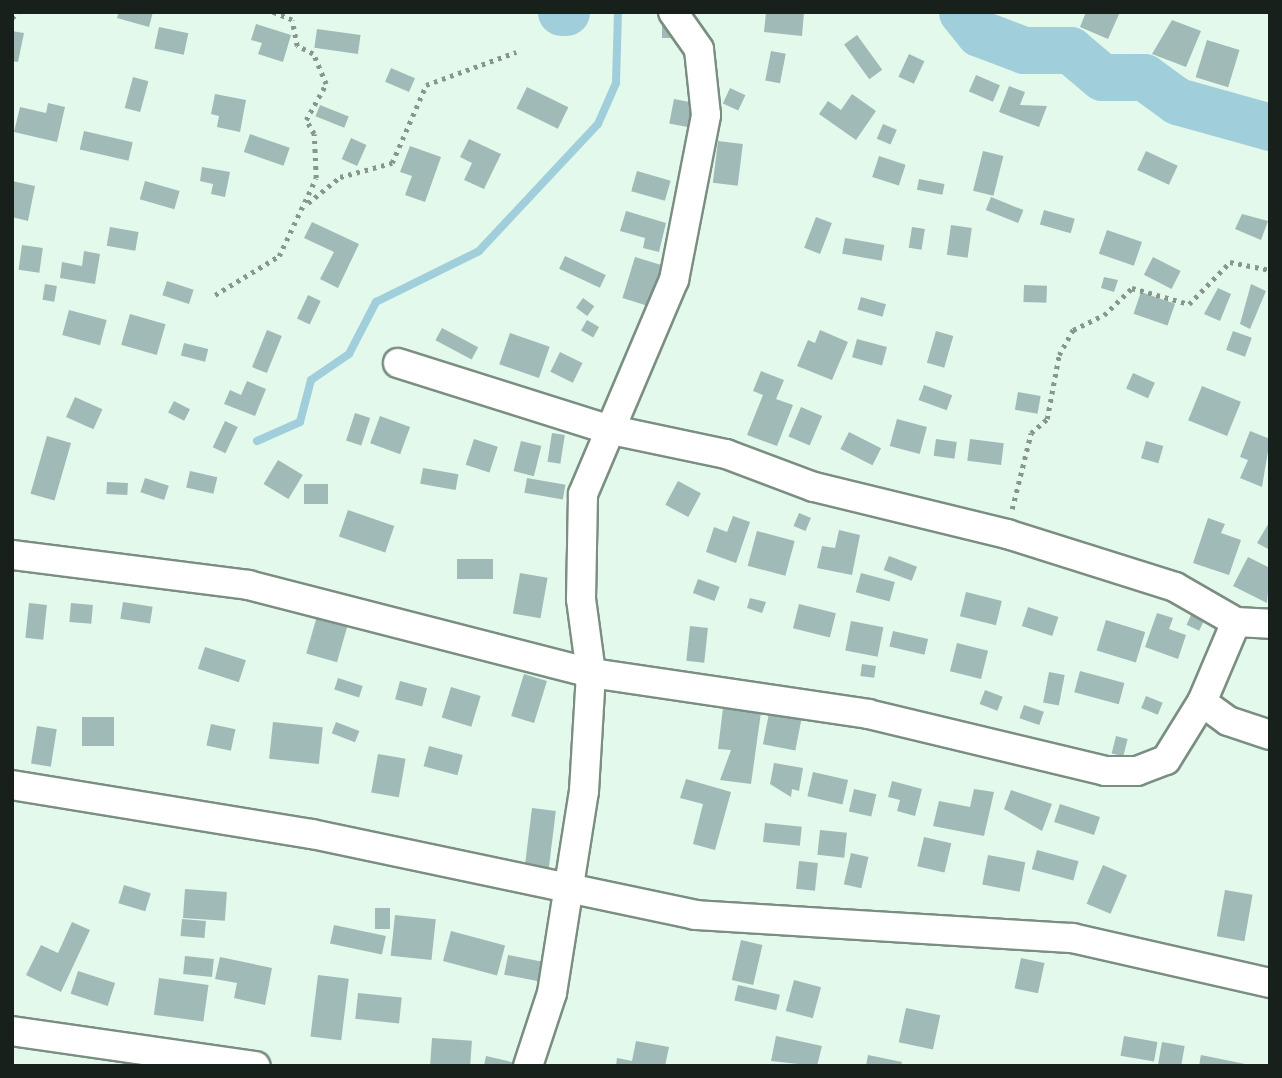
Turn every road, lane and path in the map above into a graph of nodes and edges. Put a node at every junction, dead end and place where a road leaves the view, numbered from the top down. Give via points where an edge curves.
1 (19, 12) edge
2 (272, 12) edge
3 (673, 12) edge
4 (12, 18) edge
5 (516, 52) dead end
6 (304, 205) junction
7 (1270, 270) edge
8 (215, 295) dead end
9 (398, 363) dead end
10 (607, 429) junction
11 (1007, 534) junction
12 (12, 555) edge
13 (1236, 622) junction
14 (1270, 624) edge
15 (591, 673) junction
16 (1202, 702) junction
17 (1270, 735) edge
18 (12, 785) edge
19 (565, 889) junction
20 (1270, 983) edge
21 (12, 1031) edge
22 (255, 1066) edge
23 (528, 1066) edge

1 - 4 path
2 - 6 path via 292,20 297,46 313,54 326,84 306,120 314,134 316,178
3 - 10 street via 699,49 704,128 674,281 658,329
5 - 6 path via 426,85 392,163 340,177
6 - 8 path via 279,256
7 - 11 path via 1230,262 1189,303 1132,288 1104,315 1073,330 1059,355 1047,419 1031,433
9 - 10 street
10 - 11 street via 726,454 827,490
10 - 15 street via 583,494 581,600
11 - 13 street via 1175,587
12 - 15 street via 248,585
13 - 14 street
13 - 16 street
15 - 16 street via 868,714 1105,771 1137,771 1166,760
15 - 19 street via 584,791
16 - 17 street via 1228,721
18 - 19 street via 312,834
19 - 20 street via 722,918 1072,938
19 - 23 street via 552,993
21 - 22 street

